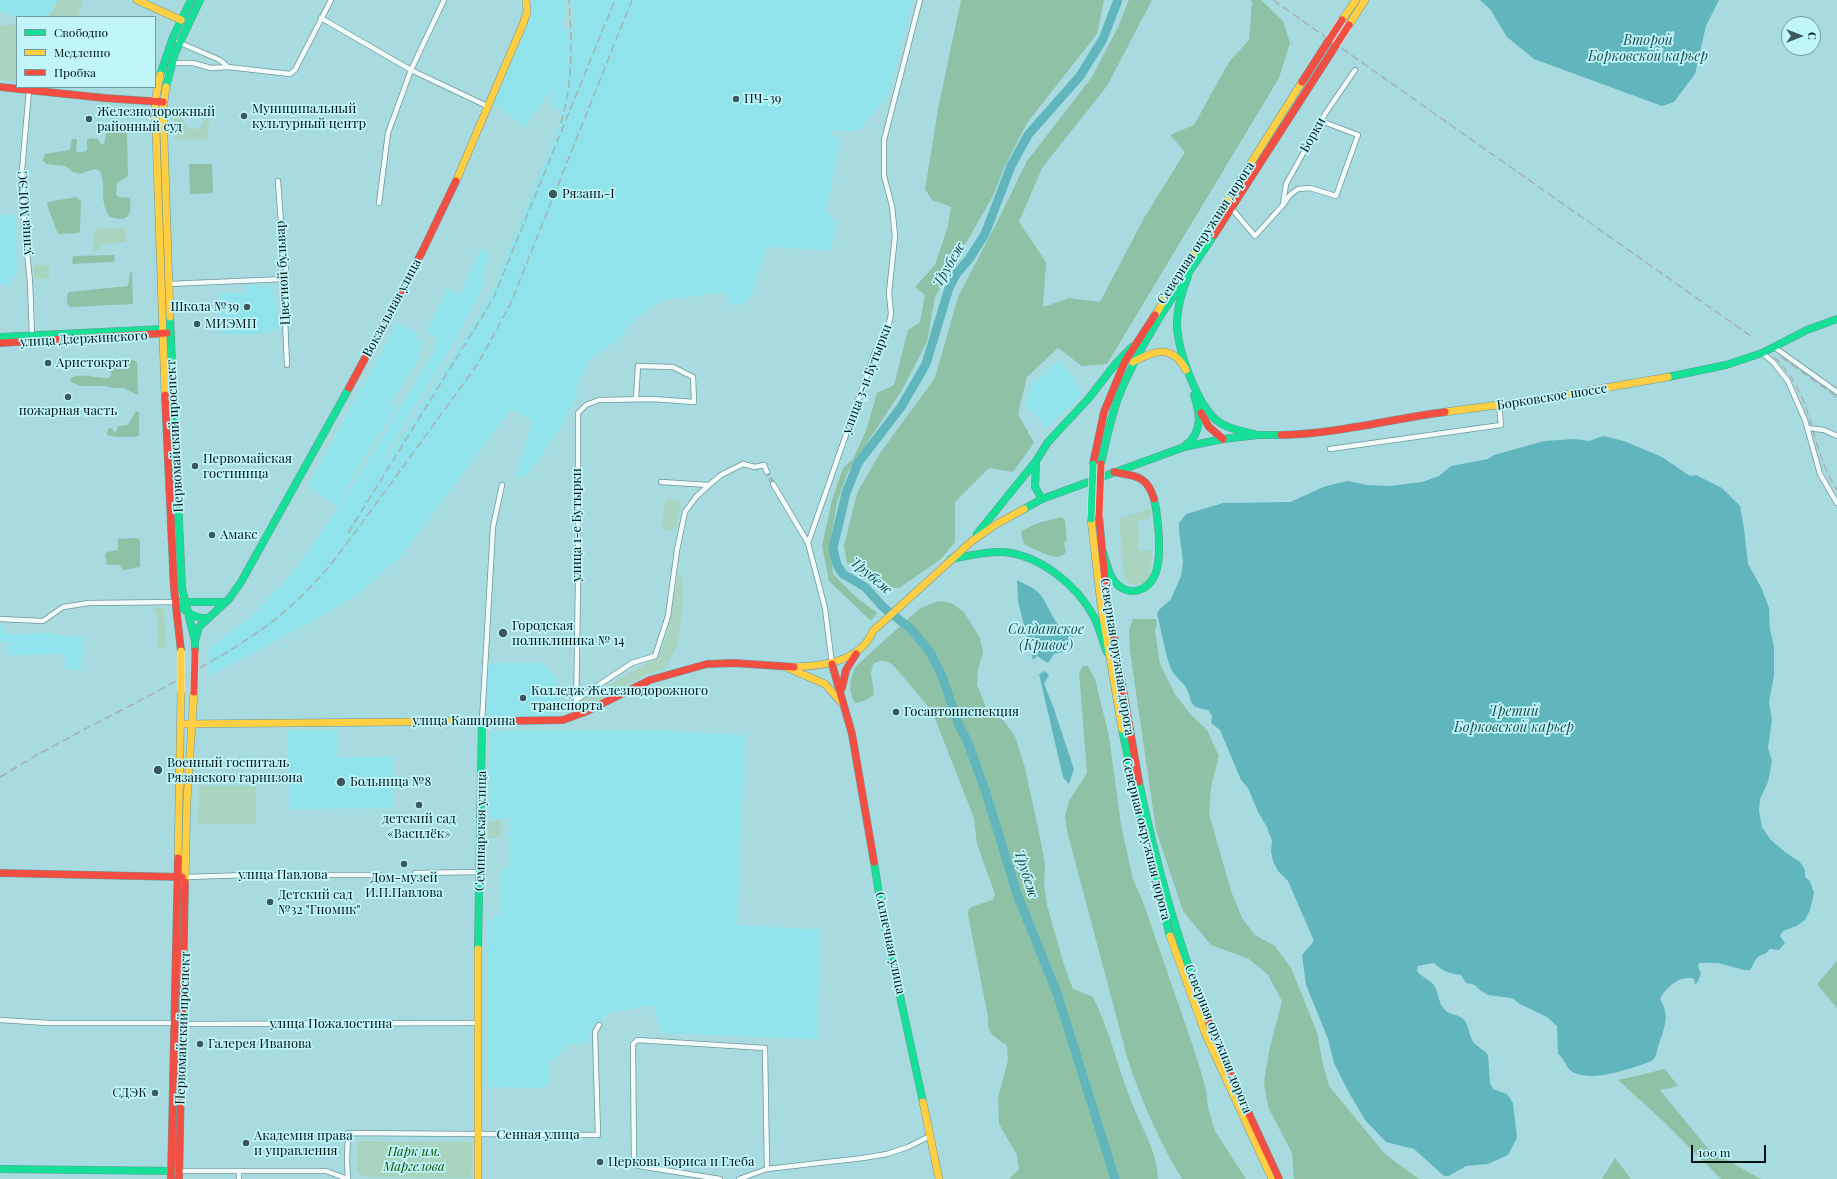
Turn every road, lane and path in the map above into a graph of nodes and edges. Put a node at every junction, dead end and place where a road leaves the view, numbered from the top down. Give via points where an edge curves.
1 (137, 0) edge
2 (191, 0) edge
3 (200, 0) edge
4 (331, 0) edge
5 (444, 0) edge
6 (526, 0) edge
7 (920, 0) edge
8 (1356, 0) edge
9 (1365, 0) edge
10 (321, 18) junction
11 (181, 20) junction
12 (1346, 22) junction
13 (178, 42) junction
14 (171, 63) junction
15 (228, 67) junction
16 (411, 70) junction
17 (1355, 70) dead end
18 (0, 87) edge
19 (29, 90) junction
20 (155, 102) junction
21 (163, 102) junction
22 (487, 106) junction
23 (1321, 121) junction
24 (278, 181) dead end
25 (379, 203) dead end
26 (1283, 205) junction
27 (1232, 209) junction
28 (1189, 272) junction
29 (285, 279) junction
30 (169, 284) junction
31 (1837, 319) edge
32 (167, 332) junction
33 (32, 336) junction
34 (0, 338) edge
35 (0, 343) edge
36 (1134, 344) junction
37 (1774, 347) junction
38 (1762, 353) junction
39 (1133, 362) junction
40 (287, 365) dead end
41 (1837, 392) edge
42 (636, 399) junction
43 (1499, 405) junction
44 (1198, 406) junction
45 (1807, 428) junction
46 (1258, 435) junction
47 (1837, 436) edge
48 (1223, 439) junction
49 (1184, 447) junction
50 (1330, 449) dead end
51 (1036, 461) junction
52 (767, 472) tunnel mouth
53 (1114, 472) junction
54 (661, 482) dead end
55 (502, 485) dead end
56 (709, 485) junction
57 (774, 486) tunnel mouth
58 (1042, 499) junction
59 (1837, 503) edge
60 (1095, 518) junction
61 (972, 541) junction
62 (1100, 542) junction
63 (808, 543) junction
64 (951, 559) junction
65 (181, 602) junction
66 (226, 602) junction
67 (209, 603) junction
68 (189, 615) junction
69 (210, 616) junction
70 (0, 619) edge
71 (195, 641) junction
72 (865, 646) junction
73 (1110, 660) junction
74 (832, 664) junction
75 (780, 666) junction
76 (842, 697) junction
77 (576, 700) junction
78 (845, 707) junction
79 (576, 716) junction
80 (482, 721) junction
81 (180, 724) junction
82 (192, 724) junction
83 (480, 872) junction
84 (0, 873) edge
85 (415, 873) dead end
86 (380, 875) dead end
87 (186, 877) junction
88 (177, 878) junction
89 (0, 1020) edge
90 (175, 1023) junction
91 (478, 1023) junction
92 (183, 1024) junction
93 (599, 1025) dead end
94 (479, 1135) junction
95 (930, 1136) junction
96 (0, 1169) edge
97 (767, 1169) junction
98 (116, 1171) junction
99 (239, 1171) junction
100 (171, 1175) edge
101 (179, 1175) edge
102 (116, 1179) edge
103 (239, 1179) edge
104 (348, 1179) edge
105 (478, 1179) edge
106 (720, 1179) edge
107 (739, 1179) edge
108 (939, 1179) edge
109 (1272, 1179) edge
110 (1279, 1179) edge

1 - 11 main road
2 - 11 main road, Первомайский проспект
3 - 13 main road, Первомайский проспект
4 - 10 street
5 - 16 street
6 - 22 main road, Вокзальная улица via 524,24
7 - 63 street, улица 3-и Бутырки via 884,140 884,176 892,206 895,236 890,293 891,314 886,337 875,352
8 - 12 main road, Северная окружная дорога
9 - 12 main road, Северная окружная дорога
10 - 15 street via 295,70 290,74
10 - 16 street
11 - 20 main road, Первомайский проспект via 162,65
12 - 27 main road, Северная окружная дорога, bridge via 1336,45
12 - 36 main road, Северная окружная дорога, bridge via 1329,40
13 - 14 main road, Первомайский проспект
13 - 15 street via 220,60
14 - 15 street via 186,62 211,68
14 - 21 main road, Первомайский проспект
16 - 22 street
16 - 25 street via 388,133
17 - 23 street, Борки
18 - 19 main road
19 - 20 main road
19 - 33 street, улица МОГЭС via 22,170
20 - 21 main road
20 - 32 main road, Первомайский проспект
21 - 30 main road, Первомайский проспект
22 - 66 main road, Вокзальная улица via 450,196 415,266 241,582
23 - 26 street, Борки via 1286,184
23 - 26 street via 1358,135 1338,194 1334,196 1305,187 1294,191
24 - 29 street, Цветной бульвар
26 - 27 street via 1255,236
27 - 28 main road, Северная окружная дорога
28 - 39 main road, Северная окружная дорога
28 - 46 main road via 1180,297 1177,326 1184,356 1199,396 1214,418 1233,428
29 - 30 street
29 - 40 street, Цветной бульвар
30 - 32 main road, Первомайский проспект
31 - 37 main road, Борковское шоссе via 1807,330
32 - 33 main road, улица Дзержинского
32 - 35 main road, улица Дзержинского
32 - 65 main road, Первомайский проспект via 167,465 174,588
33 - 34 main road, улица Дзержинского
36 - 51 main road via 1048,442
36 - 60 main road, Северная окружная дорога, bridge via 1117,378 1098,433 1093,464
37 - 38 main road, Борковское шоссе
37 - 41 street
38 - 43 main road, Борковское шоссе via 1688,374
38 - 45 street via 1774,362 1788,381
39 - 44 main road via 1150,352 1170,353 1181,361
39 - 60 main road, Северная окружная дорога, bridge via 1113,409 1106,434
42 - 42 street, улица 1-е Бутырки via 694,402 693,377 673,367 638,366
42 - 77 street, улица 1-е Бутырки via 599,400 586,405 578,413
43 - 46 main road, Борковское шоссе via 1412,416 1313,434
43 - 50 street via 1501,426
44 - 48 main road via 1208,428
44 - 49 main road via 1199,426 1190,443
45 - 47 street via 1824,430
45 - 59 street via 1820,474
46 - 48 main road
48 - 49 main road
49 - 53 main road
51 - 58 main road via 1034,486
51 - 61 main road
52 - 56 street via 764,465 755,467 743,464 721,475
53 - 58 main road
53 - 62 main road via 1139,477 1146,481 1154,494 1158,563 1151,583 1136,591 1119,587 1110,574
54 - 56 street
55 - 80 street, Семинарская улица via 493,527
56 - 77 street via 685,512 668,616 655,656 632,663
57 - 63 street
58 - 61 main road
60 - 62 main road, Северная оружная дорога
60 - 73 main road, Северная окружная дорога via 1098,579
61 - 64 main road
62 - 110 main road, Северная оружная дорога via 1130,743 1158,866 1203,1008
63 - 74 street via 825,608
64 - 72 main road via 873,631
64 - 73 main road via 987,552 1002,552 1026,557 1052,571 1088,607
65 - 67 main road
65 - 68 main road
65 - 70 street via 89,603 63,607 43,621
65 - 81 main road, Первомайский проспект, bridge
66 - 67 main road
66 - 69 main road, Вокзальная улица
67 - 69 main road via 213,608
68 - 69 main road via 197,619
68 - 71 main road, Первомайский проспект
69 - 71 main road, Вокзальная улица via 199,627
71 - 82 main road, Первомайский проспект, bridge
72 - 74 main road
72 - 76 main road via 852,658 844,671
73 - 109 main road, Северная окружная дорога via 1130,773 1161,908 1196,1012 1237,1107
74 - 75 main road, улица Каширина
74 - 76 main road, Солнечная улица
75 - 78 main road, Солнечная улица via 825,684
75 - 79 main road, улица Каширина via 703,666 646,682
76 - 78 main road, Солнечная улица
77 - 79 street, улица 1-е Бутырки
78 - 95 main road, Солнечная улица via 882,913
79 - 80 main road, улица Каширина via 563,720
80 - 82 main road, улица Каширина
80 - 83 main road, Семинарская улица
81 - 82 main road, улица Каширина
81 - 88 main road, Первомайский проспект
82 - 87 main road, Первомайский проспект via 189,744
83 - 85 street
83 - 91 main road, Семинарская улица
84 - 88 main road
86 - 87 street, улица Павлова
87 - 88 main road
87 - 92 main road, Первомайский проспект
88 - 90 main road, Первомайский проспект
89 - 90 street via 48,1023
90 - 100 main road, Первомайский проспект
91 - 92 street, улица Пожалостина
91 - 94 main road, Семинарская улица
92 - 101 main road, Первомайский проспект
93 - 94 street, Сенная улица via 596,1032 598,1135
94 - 104 street, Сенная улица via 348,1133
94 - 105 main road, Семинарская улица
95 - 97 street via 887,1154
95 - 108 main road, Солнечная улица
96 - 98 main road
97 - 106 street via 766,1048 637,1040 633,1044 634,1164
97 - 107 street
98 - 100 main road
98 - 102 main road
99 - 101 street
99 - 103 street
99 - 104 street via 326,1171
100 - 101 main road

